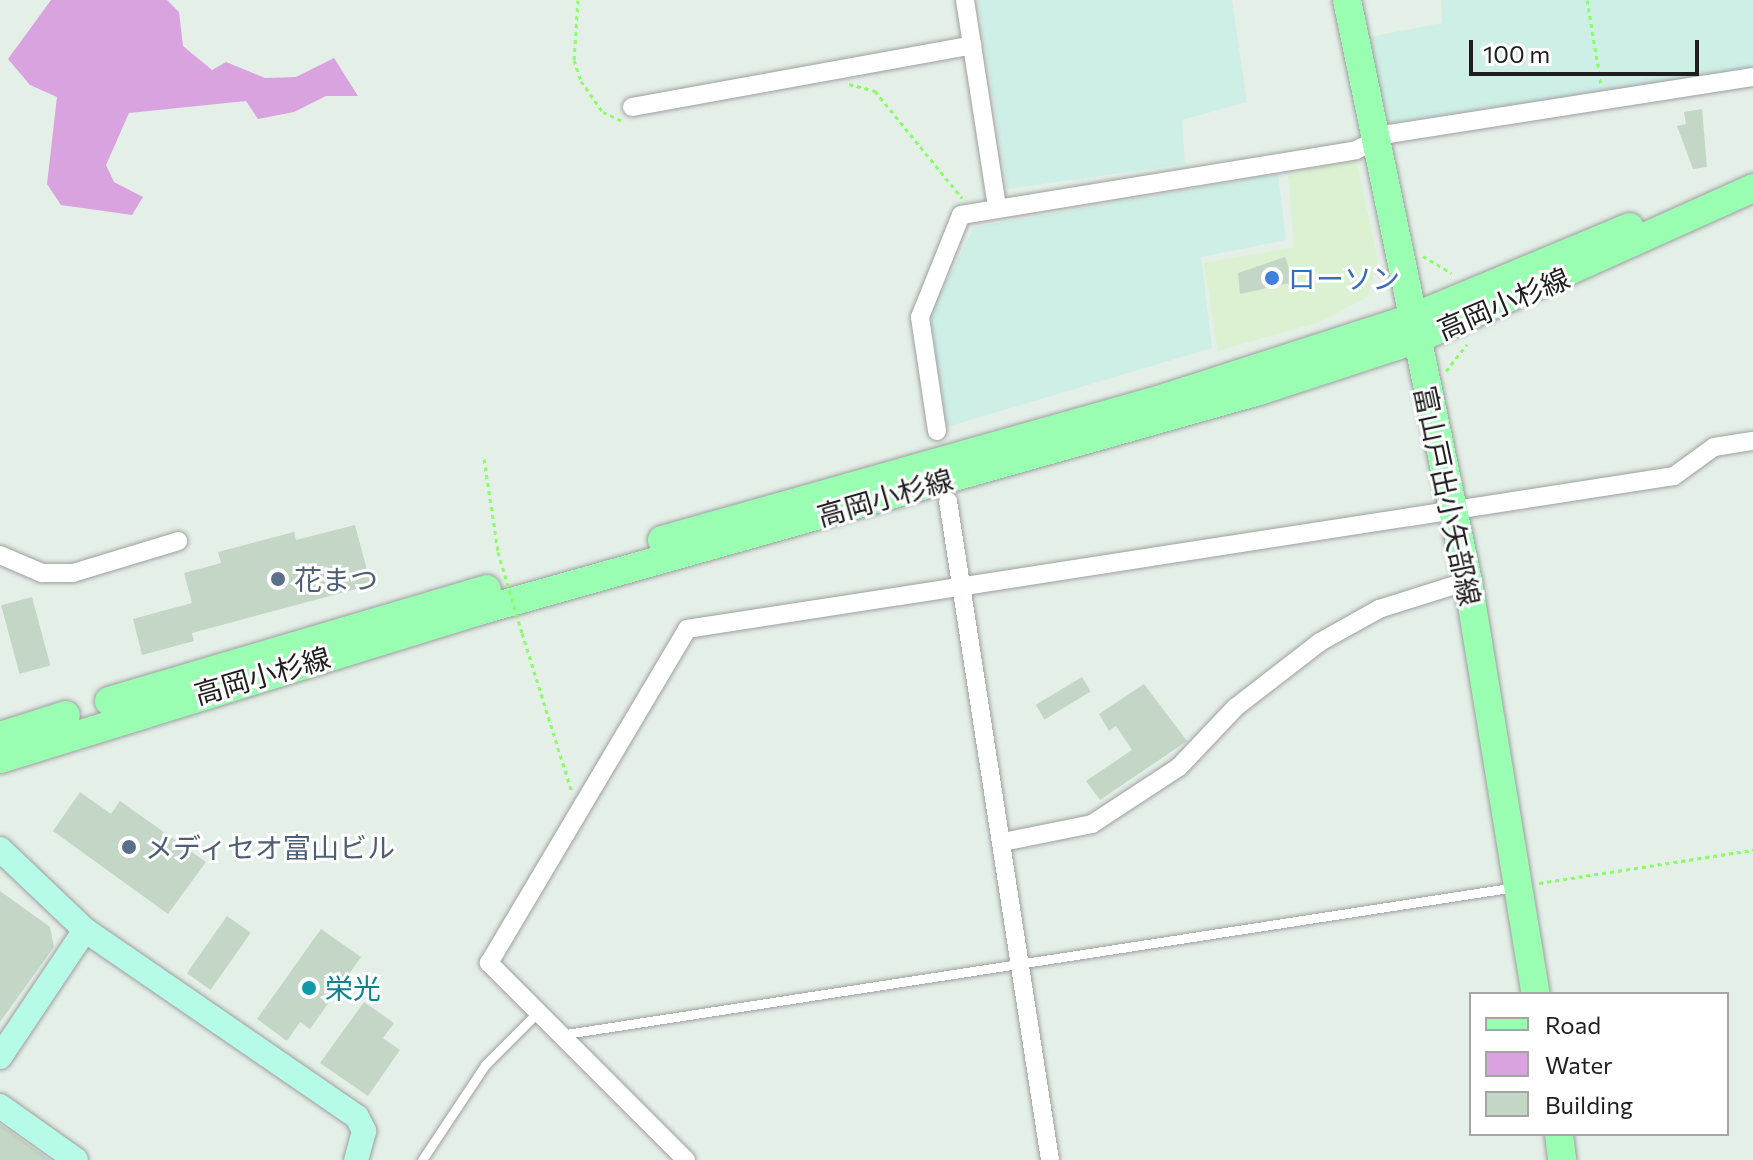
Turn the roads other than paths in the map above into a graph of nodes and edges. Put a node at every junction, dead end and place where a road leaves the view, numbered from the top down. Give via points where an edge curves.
1 (965, 0) edge
2 (1347, 0) edge
3 (972, 45) junction
4 (1753, 77) edge
5 (634, 114) road end
6 (1373, 140) junction
7 (1753, 167) edge
8 (1753, 188) edge
9 (997, 206) junction
10 (1412, 330) junction
11 (937, 431) dead end
12 (1753, 441) edge
13 (948, 501) dead end
14 (1454, 512) junction
15 (178, 541) dead end
16 (0, 555) edge
17 (1468, 581) junction
18 (964, 587) junction
19 (0, 736) edge
20 (0, 759) edge
21 (1003, 842) junction
22 (0, 849) edge
23 (1520, 887) junction
24 (85, 930) junction
25 (1021, 961) junction
26 (1536, 992) edge
27 (541, 1009) junction
28 (566, 1034) junction
29 (0, 1057) edge
30 (0, 1106) edge
31 (1559, 1136) edge
32 (76, 1160) edge
33 (356, 1160) edge
34 (422, 1160) edge
35 (686, 1160) edge
36 (1050, 1160) edge
37 (1562, 1160) edge

1 - 3 street
2 - 6 main road, 富山戸出小矢部線
3 - 5 street
3 - 9 street
4 - 6 street
6 - 9 street via 1356,150
6 - 10 main road, 富山戸出小矢部線
7 - 10 main road, 高岡小杉線
8 - 10 main road, 高岡小杉線
9 - 11 street via 972,212 952,227 920,317
10 - 14 main road, 富山戸出小矢部線
10 - 19 main road, 高岡小杉線 via 237,659
10 - 20 main road, 高岡小杉線 via 1259,391 154,707
12 - 14 street via 1714,447 1674,476
13 - 18 street
14 - 17 main road, 富山戸出小矢部線
14 - 18 street
15 - 16 street via 73,573 42,573
17 - 21 street via 1379,609 1320,642 1236,707 1179,767 1092,824
17 - 23 main road, 富山戸出小矢部線
18 - 21 street
18 - 27 street via 687,629 489,963
21 - 25 street
22 - 24 street
23 - 25 lane
23 - 26 main road, 富山戸出小矢部線
24 - 29 street
24 - 33 street via 357,1117 364,1131
25 - 28 lane
25 - 36 street
27 - 28 street
27 - 34 lane via 485,1065
28 - 35 street
30 - 32 street
31 - 37 main road

